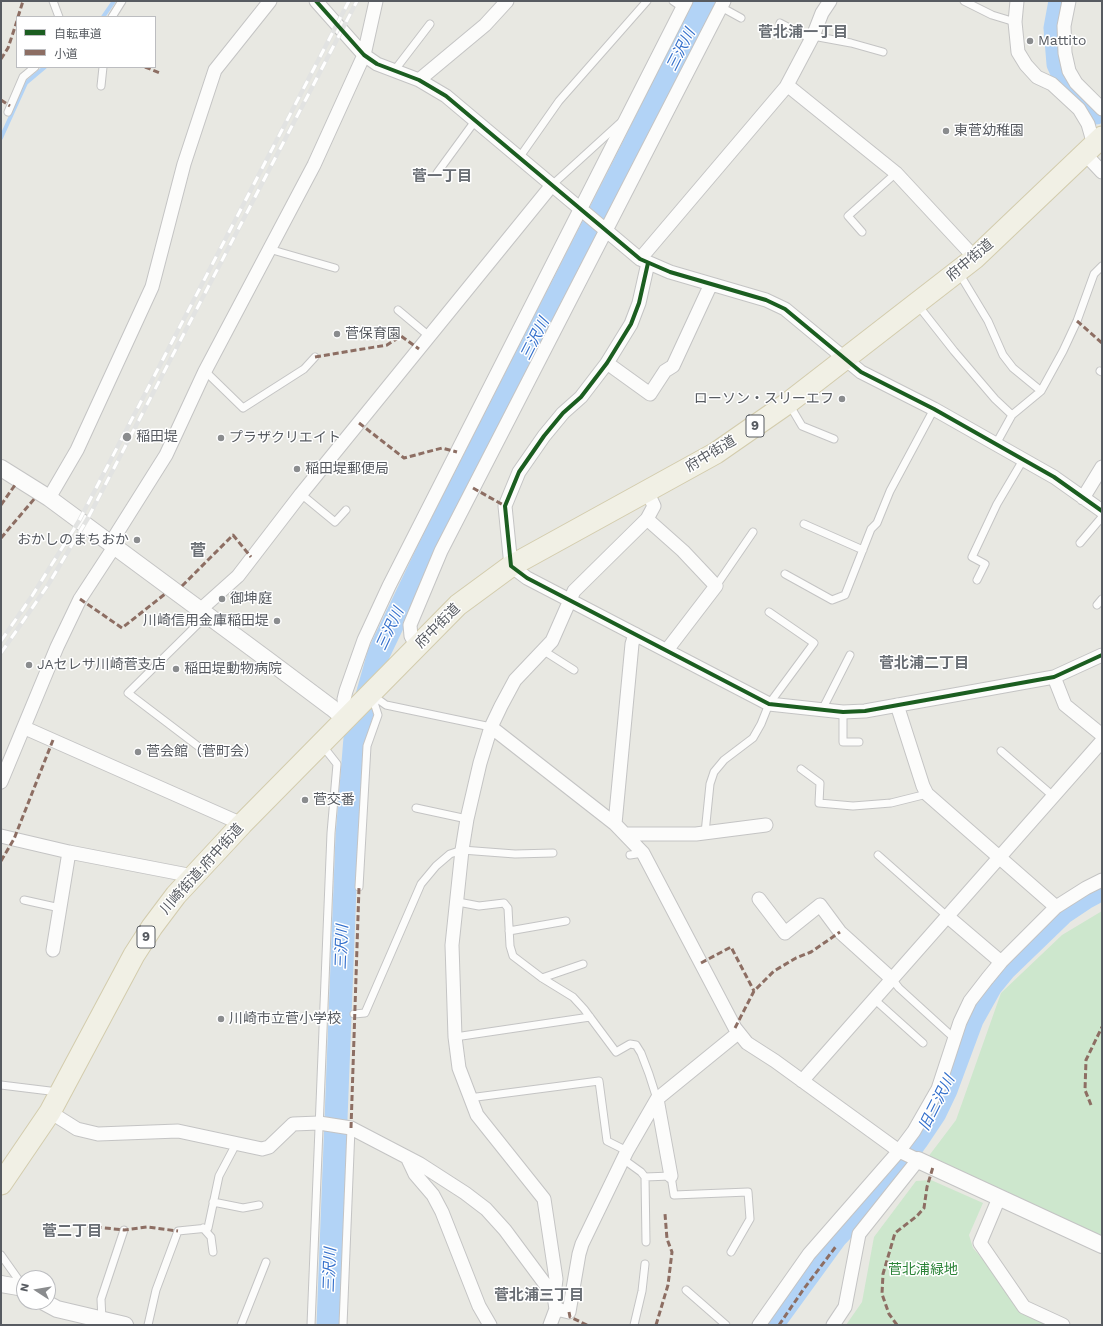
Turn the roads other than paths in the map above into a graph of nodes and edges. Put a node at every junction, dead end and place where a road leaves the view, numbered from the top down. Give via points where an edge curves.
1 (53, 1) edge
2 (122, 1) edge
3 (270, 1) edge
4 (316, 1) edge
5 (376, 1) edge
6 (647, 1) edge
7 (830, 1) edge
8 (964, 1) edge
9 (1017, 1) edge
10 (1069, 1) edge
11 (505, 2) edge
12 (681, 3) edge
13 (723, 4) edge
14 (59, 16) edge
15 (113, 16) edge
16 (741, 18) dead end
17 (1015, 22) junction
18 (780, 23) dead end
19 (430, 24) dead end
20 (812, 37) junction
21 (883, 52) dead end
22 (364, 55) junction
23 (34, 68) edge
24 (104, 68) edge
25 (394, 71) junction
26 (419, 80) junction
27 (787, 85) junction
28 (101, 86) dead end
29 (1102, 108) edge
30 (8, 112) dead end
31 (630, 114) junction
32 (475, 122) junction
33 (1094, 146) edge
34 (519, 158) junction
35 (1102, 172) edge
36 (437, 173) dead end
37 (896, 173) junction
38 (552, 185) junction
39 (580, 209) junction
40 (606, 230) junction
41 (862, 232) dead end
42 (269, 249) junction
43 (975, 258) junction
44 (644, 261) junction
45 (1102, 266) edge
46 (335, 268) dead end
47 (958, 272) junction
48 (711, 284) junction
49 (917, 303) junction
50 (398, 310) dead end
51 (429, 336) junction
52 (315, 356) dead end
53 (846, 359) junction
54 (607, 363) junction
55 (204, 370) junction
56 (1041, 391) junction
57 (788, 403) junction
58 (934, 409) junction
59 (1012, 415) junction
60 (834, 439) dead end
61 (996, 444) junction
62 (1023, 460) junction
63 (1102, 467) edge
64 (1, 468) edge
65 (647, 491) junction
66 (301, 494) junction
67 (49, 498) junction
68 (1083, 498) junction
69 (346, 510) dead end
70 (1102, 511) edge
71 (1102, 517) edge
72 (647, 519) junction
73 (804, 524) dead end
74 (753, 532) dead end
75 (1080, 543) dead end
76 (112, 545) junction
77 (862, 550) junction
78 (511, 566) junction
79 (785, 574) dead end
80 (977, 580) dead end
81 (716, 586) junction
82 (1102, 599) edge
83 (570, 601) junction
84 (1097, 605) dead end
85 (203, 612) junction
86 (768, 612) dead end
87 (635, 634) junction
88 (416, 648) junction
89 (667, 650) junction
90 (544, 651) junction
91 (850, 655) dead end
92 (1102, 655) edge
93 (574, 670) dead end
94 (1054, 677) junction
95 (379, 695) junction
96 (769, 704) junction
97 (897, 705) junction
98 (822, 710) junction
99 (843, 712) junction
100 (342, 715) junction
101 (491, 727) junction
102 (25, 728) junction
103 (1102, 735) edge
104 (1102, 741) edge
105 (859, 742) dead end
106 (321, 744) junction
107 (203, 750) dead end
108 (1001, 751) dead end
109 (801, 769) dead end
110 (1, 782) edge
111 (927, 794) junction
112 (1053, 796) junction
113 (416, 808) dead end
114 (467, 819) junction
115 (242, 824) junction
116 (615, 824) junction
117 (766, 825) dead end
118 (705, 832) junction
119 (627, 834) junction
120 (1, 836) edge
121 (462, 850) junction
122 (69, 852) junction
123 (643, 852) junction
124 (554, 854) dead end
125 (630, 855) dead end
126 (878, 856) dead end
127 (999, 858) junction
128 (193, 876) junction
129 (1102, 880) edge
130 (360, 887) dead end
131 (759, 899) dead end
132 (24, 900) dead end
133 (458, 902) junction
134 (1056, 907) junction
135 (60, 908) junction
136 (947, 916) junction
137 (566, 921) dead end
138 (509, 931) junction
139 (53, 950) dead end
140 (1000, 962) junction
141 (583, 964) dead end
142 (542, 978) junction
143 (892, 979) junction
144 (874, 998) junction
145 (354, 1014) dead end
146 (590, 1017) junction
147 (738, 1033) junction
148 (455, 1036) junction
149 (956, 1039) junction
150 (923, 1043) dead end
151 (802, 1081) junction
152 (1, 1085) edge
153 (61, 1092) junction
154 (469, 1098) junction
155 (657, 1099) junction
156 (50, 1112) junction
157 (319, 1123) junction
158 (351, 1128) junction
159 (236, 1144) junction
160 (899, 1151) junction
161 (625, 1155) junction
162 (407, 1158) junction
163 (916, 1159) junction
164 (671, 1176) junction
165 (645, 1178) junction
166 (1, 1184) edge
167 (999, 1198) junction
168 (213, 1202) junction
169 (259, 1205) dead end
170 (203, 1228) junction
171 (124, 1230) dead end
172 (646, 1242) dead end
173 (1102, 1246) edge
174 (213, 1252) dead end
175 (731, 1252) dead end
176 (1, 1255) edge
177 (266, 1262) dead end
178 (645, 1264) dead end
179 (16, 1277) edge
180 (1, 1284) edge
181 (16, 1287) edge
182 (686, 1290) dead end
183 (555, 1302) junction
184 (56, 1308) edge
185 (102, 1322) edge
186 (125, 1325) edge
187 (148, 1325) edge
188 (241, 1325) edge
189 (311, 1325) edge
190 (343, 1325) edge
191 (490, 1325) edge
192 (550, 1325) edge
193 (634, 1325) edge
194 (726, 1325) edge
195 (759, 1325) edge
196 (833, 1325) edge
197 (1063, 1325) edge

1 - 14 lane
2 - 15 lane
3 - 67 street via 215,70 184,164 152,286 77,450
4 - 22 street
5 - 22 street
6 - 34 lane via 559,101
7 - 20 street
8 - 17 lane via 992,15
9 - 17 street
10 - 29 street via 1064,26 1069,71 1076,83
11 - 26 street via 485,25
12 - 31 street
13 - 16 lane
13 - 40 street
17 - 33 street via 1018,52 1026,65 1079,109 1088,124
18 - 20 lane
19 - 25 lane
20 - 21 lane via 851,43
20 - 27 street
22 - 25 street
22 - 42 street via 314,165
23 - 30 lane via 23,77
24 - 28 lane
25 - 26 street
26 - 32 street via 446,96
27 - 37 street
27 - 44 street
31 - 38 lane
31 - 39 street
32 - 34 street
32 - 36 lane
33 - 35 street
33 - 43 main road, 府中街道 / 9
34 - 38 street
37 - 41 lane via 848,216
37 - 43 street
38 - 39 street
38 - 51 street
39 - 40 street
39 - 100 street via 389,586 364,640
40 - 44 street
40 - 88 street via 441,552 410,625
42 - 46 lane
42 - 55 street
43 - 47 main road, 府中街道 / 9
44 - 48 street
44 - 54 street via 639,303 631,324
45 - 56 lane via 1094,274 1077,321
47 - 49 main road, 府中街道 / 9
47 - 56 lane via 988,321 1003,355 1013,368
48 - 53 street via 766,300 785,309
48 - 54 street via 673,366 665,371 650,394
49 - 53 main road, 府中街道 / 9
49 - 59 lane via 954,351
50 - 51 lane
51 - 66 street
52 - 55 lane via 304,369 243,408
53 - 57 main road, 府中街道 / 9
53 - 58 street via 861,372
54 - 78 street via 581,397 544,436 519,472 505,506
55 - 76 street via 166,455
56 - 59 lane
57 - 60 lane via 802,426
57 - 65 main road, 府中街道 / 9 via 716,453
58 - 61 street
58 - 77 lane
59 - 61 lane
61 - 62 street
62 - 68 street via 1054,477
62 - 80 lane via 997,504 972,557 984,564
63 - 68 street
64 - 67 street
65 - 72 street via 654,506
65 - 78 main road, 府中街道 / 9
66 - 69 lane via 335,522
66 - 85 street via 238,576
67 - 76 street
68 - 70 street
71 - 75 lane
72 - 81 street via 683,551
72 - 83 street via 574,591
73 - 77 lane
74 - 81 lane
76 - 85 street
76 - 102 street via 80,599 57,647
77 - 79 lane via 845,595 832,600
78 - 83 street via 527,578
78 - 88 main road, 府中街道 / 9 via 458,605
81 - 89 street
82 - 84 lane
83 - 87 street
83 - 90 street via 552,642
85 - 100 street
85 - 107 lane via 128,693
86 - 96 lane via 814,643
87 - 89 street
87 - 116 street
88 - 95 main road, 府中街道 / 9
89 - 96 street
90 - 93 lane
90 - 101 street via 515,680
91 - 98 lane
92 - 94 street
94 - 97 street
94 - 103 street via 1065,705
95 - 100 main road, 府中街道 / 9
95 - 101 lane
95 - 130 lane via 378,715 367,746
96 - 98 street
96 - 118 lane via 753,738 724,760 714,772 710,784
97 - 99 street
97 - 111 street
98 - 99 street
99 - 105 lane via 843,742
100 - 106 main road, 川崎街道;府中街道 / 9
101 - 114 street
101 - 116 street
102 - 110 street
102 - 115 street
104 - 112 street
106 - 115 main road, 川崎街道;府中街道 / 9
106 - 157 lane via 337,764 331,833
108 - 112 lane
109 - 111 lane via 820,783 819,803 853,806 891,804
111 - 127 street
112 - 127 street
113 - 114 lane
114 - 121 street
115 - 128 main road, 川崎街道;府中街道 / 9
116 - 119 street
117 - 118 street
118 - 119 street
119 - 123 street
120 - 122 street
121 - 124 lane
121 - 133 street
121 - 145 lane via 450,854 421,884 365,1013
122 - 128 street
122 - 135 street
123 - 125 lane
123 - 147 street
126 - 136 lane
127 - 134 street
127 - 136 street
128 - 153 main road, 川崎街道;府中街道 / 9 via 152,927 134,955
129 - 134 street
131 - 143 street via 785,932 820,905 840,932
132 - 135 lane
133 - 138 lane via 479,906 504,903 508,908
133 - 148 street via 452,946
134 - 140 street
135 - 139 street
136 - 140 street
136 - 143 street
137 - 138 lane
138 - 142 lane via 513,956
140 - 149 street via 970,1001 960,1022
141 - 142 lane
142 - 146 lane via 573,996
143 - 144 street
143 - 149 lane
144 - 150 lane
144 - 151 street
146 - 148 lane
146 - 155 lane via 616,1052 630,1044 636,1045 641,1052
147 - 151 street via 747,1043
147 - 155 street
148 - 154 street via 459,1068
149 - 160 street via 938,1089
151 - 160 street
152 - 153 lane
153 - 156 main road, 川崎街道;府中街道 / 9
154 - 161 lane via 598,1081 607,1141
154 - 183 street via 477,1115 544,1199 556,1279
155 - 161 street
155 - 164 street
156 - 159 street via 77,1129 98,1134 178,1131
156 - 166 main road, 川崎街道;府中街道 / 9
157 - 158 street
157 - 159 street via 293,1124 269,1147 262,1149
157 - 189 lane
158 - 162 street
158 - 190 lane
159 - 168 lane via 219,1176
160 - 163 street
160 - 195 street via 823,1237
161 - 165 lane
161 - 183 street via 579,1254 569,1312
162 - 183 street via 465,1192 486,1209 505,1230
162 - 191 street via 442,1212 479,1306
163 - 167 street
163 - 196 street via 860,1234 845,1307
164 - 165 lane
164 - 175 lane via 674,1195 748,1192 750,1219
165 - 172 lane
167 - 173 street
167 - 197 street via 980,1243 1024,1307
168 - 169 lane via 243,1208
168 - 170 lane via 208,1228
170 - 174 lane via 211,1237
170 - 187 lane via 178,1231 156,1290
171 - 185 lane via 101,1299
176 - 179 lane
177 - 188 lane
178 - 193 lane
180 - 181 street
182 - 194 lane
183 - 192 street
184 - 185 street
185 - 186 street

